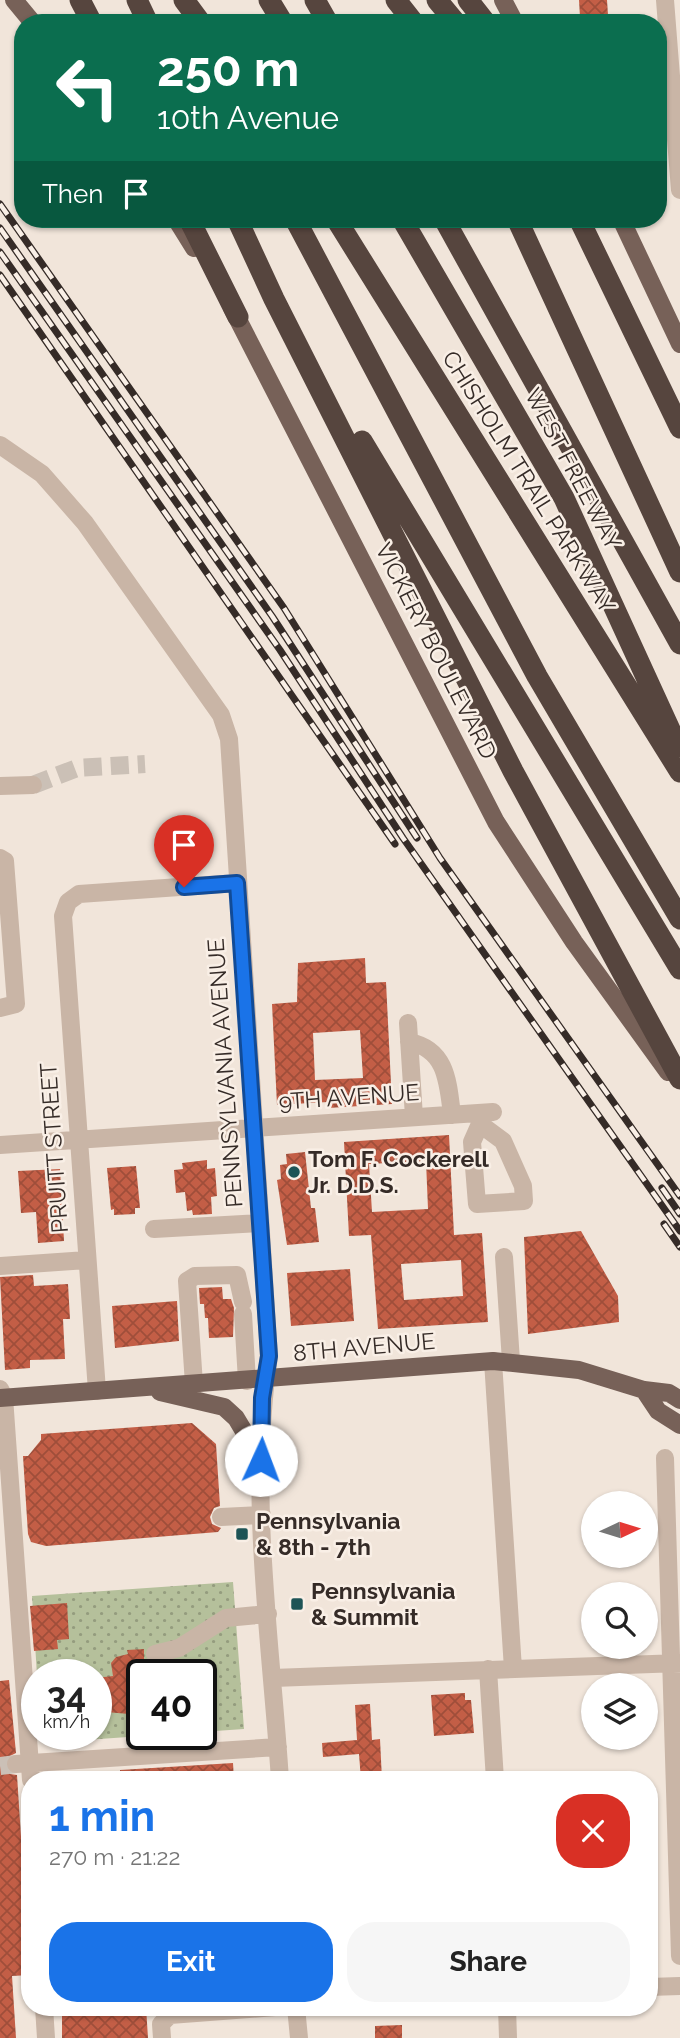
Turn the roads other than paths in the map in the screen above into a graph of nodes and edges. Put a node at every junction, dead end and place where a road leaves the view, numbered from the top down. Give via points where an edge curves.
1 (14, 0) edge
2 (437, 0) edge
3 (468, 0) edge
4 (26, 14) edge
5 (449, 14) edge
6 (479, 14) edge
7 (667, 25) edge
8 (680, 190) edge
9 (182, 228) edge
10 (194, 228) edge
11 (241, 228) edge
12 (300, 228) edge
13 (342, 228) edge
14 (407, 228) edge
15 (448, 228) edge
16 (521, 228) edge
17 (583, 228) edge
18 (625, 228) edge
19 (238, 317) junction
20 (680, 343) edge
21 (680, 428) edge
22 (0, 445) edge
23 (408, 535) junction
24 (680, 572) edge
25 (680, 644) edge
26 (680, 752) edge
27 (680, 772) edge
28 (33, 785) tunnel mouth
29 (0, 786) edge
30 (0, 858) edge
31 (237, 883) junction
32 (4, 900) edge
33 (680, 919) edge
34 (680, 969) edge
35 (0, 1008) edge
36 (408, 1023) dead end
37 (409, 1042) junction
38 (680, 1079) edge
39 (680, 1089) edge
40 (452, 1115) junction
41 (484, 1116) junction
42 (414, 1117) junction
43 (253, 1128) junction
44 (78, 1139) junction
45 (0, 1145) edge
46 (260, 1223) junction
47 (154, 1229) dead end
48 (504, 1257) dead end
49 (87, 1260) junction
50 (0, 1266) edge
51 (502, 1361) junction
52 (266, 1379) junction
53 (247, 1381) junction
54 (194, 1384) junction
55 (143, 1388) junction
56 (644, 1390) junction
57 (97, 1391) junction
58 (1, 1395) edge
59 (680, 1399) edge
60 (680, 1425) edge
61 (664, 1458) dead end
62 (261, 1460) junction
63 (262, 1515) junction
64 (221, 1517) dead end
65 (268, 1614) junction
66 (155, 1654) dead end
67 (675, 1663) edge
68 (488, 1669) junction
69 (513, 1669) junction
70 (273, 1678) junction
71 (278, 1747) junction
72 (26, 1769) edge
73 (279, 1771) edge
74 (494, 1771) edge
75 (678, 1834) edge
76 (680, 1956) edge
77 (680, 1986) edge
78 (658, 1987) edge
79 (45, 2016) edge
80 (169, 2016) edge
81 (297, 2016) edge
82 (507, 2016) edge
83 (46, 2038) edge
84 (162, 2038) edge
85 (299, 2038) edge
86 (508, 2038) edge

1 - 4 main road
2 - 5 highway
3 - 6 highway
7 - 8 street
9 - 19 main road, VICKERY BOULEVARD
10 - 19 highway
11 - 23 highway via 274,299
12 - 33 highway via 530,664
13 - 27 highway, CHISHOLM TRAIL PARKWAY
14 - 26 highway, WEST FREEWAY via 564,498
15 - 25 highway, WEST FREEWAY
16 - 24 highway
17 - 21 highway
18 - 20 main road
19 - 39 main road, VICKERY BOULEVARD via 513,851
22 - 31 street, PENNSYLVANIA AVENUE via 42,474 85,523 221,715 229,739
23 - 34 highway
23 - 38 highway via 513,771
28 - 29 street
30 - 32 street via 5,861
31 - 43 street, PENNSYLVANIA AVENUE
31 - 44 street, PRUITT STREET via 79,894 68,902 62,916
32 - 35 street via 16,1004
36 - 37 street
37 - 40 street via 420,1044 442,1061
37 - 42 street
40 - 41 street, 9TH AVENUE
40 - 42 street, 9TH AVENUE
41 - 41 street via 472,1142 477,1204 524,1201 523,1186
42 - 43 street, 9TH AVENUE
43 - 44 street, 9TH AVENUE
43 - 46 street, PENNSYLVANIA AVENUE
44 - 45 street, 9TH AVENUE
44 - 49 street, PRUITT STREET
46 - 47 street
46 - 52 street, PENNSYLVANIA AVENUE via 269,1356
48 - 51 street
49 - 50 street
49 - 57 street, PRUITT STREET
51 - 52 main road, 8TH AVENUE
51 - 56 main road, 8TH AVENUE via 579,1370
51 - 69 street
52 - 53 main road, 8TH AVENUE
52 - 62 street, PENNSYLVANIA AVENUE
53 - 54 main road, 8TH AVENUE
53 - 54 street via 237,1275 195,1276 187,1281
54 - 55 main road, 8TH AVENUE
55 - 57 main road, 8TH AVENUE
55 - 62 main road via 224,1407 236,1418
56 - 59 main road, 8TH AVENUE
56 - 60 main road via 658,1411
57 - 58 main road, 8TH AVENUE
58 - 72 street
61 - 67 street
62 - 63 street, PENNSYLVANIA AVENUE
63 - 64 street
63 - 65 street, PENNSYLVANIA AVENUE
65 - 66 street via 214,1622 179,1648
65 - 70 street, PENNSYLVANIA AVENUE
67 - 69 street
67 - 75 street
68 - 69 street
68 - 70 street
68 - 74 street
70 - 71 street, PENNSYLVANIA AVENUE
71 - 72 street
71 - 73 street, PENNSYLVANIA AVENUE
75 - 76 street
77 - 78 street
79 - 83 street
80 - 84 street via 161,2024
81 - 85 street
82 - 86 street

